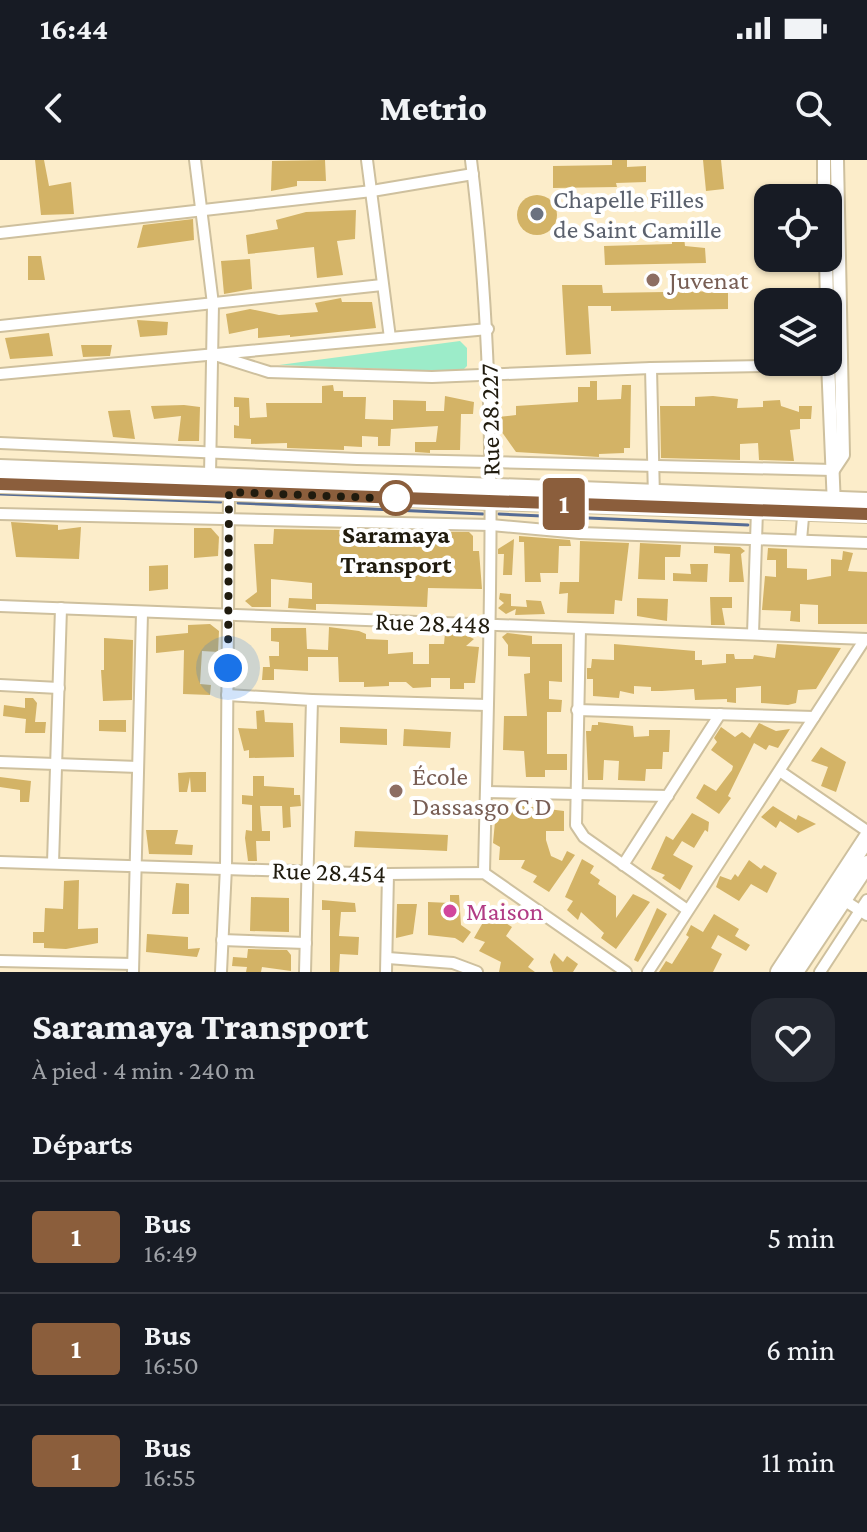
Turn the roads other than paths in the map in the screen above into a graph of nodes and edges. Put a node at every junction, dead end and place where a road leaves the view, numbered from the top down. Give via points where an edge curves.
1 (195, 160) edge
2 (367, 160) edge
3 (471, 160) edge
4 (824, 160) edge
5 (837, 160) edge
6 (473, 174) junction
7 (824, 184) edge
8 (372, 191) junction
9 (200, 211) junction
10 (0, 233) edge
11 (382, 285) junction
12 (213, 304) junction
13 (0, 326) edge
14 (488, 329) junction
15 (390, 338) junction
16 (215, 355) junction
17 (754, 366) edge
18 (651, 368) junction
19 (0, 374) edge
20 (489, 375) junction
21 (829, 376) edge
22 (0, 443) edge
23 (211, 450) junction
24 (491, 463) junction
25 (653, 466) junction
26 (0, 468) edge
27 (833, 470) junction
28 (210, 475) junction
29 (0, 484) edge
30 (0, 491) edge
31 (229, 492) junction
32 (491, 494) junction
33 (653, 500) junction
34 (867, 501) edge
35 (804, 505) junction
36 (834, 507) junction
37 (757, 510) junction
38 (0, 514) edge
39 (867, 514) edge
40 (229, 519) junction
41 (491, 525) junction
42 (756, 538) junction
43 (801, 540) junction
44 (867, 543) edge
45 (0, 606) edge
46 (61, 608) junction
47 (142, 613) junction
48 (230, 614) junction
49 (488, 625) junction
50 (580, 629) junction
51 (753, 634) junction
52 (866, 639) edge
53 (0, 685) edge
54 (59, 688) junction
55 (227, 695) junction
56 (312, 700) junction
57 (487, 705) junction
58 (577, 710) junction
59 (720, 714) junction
60 (814, 717) junction
61 (0, 762) edge
62 (59, 764) junction
63 (138, 767) junction
64 (781, 772) junction
65 (486, 792) junction
66 (575, 794) junction
67 (668, 796) junction
68 (867, 831) edge
69 (867, 838) edge
70 (0, 862) edge
71 (53, 863) junction
72 (867, 864) edge
73 (623, 865) junction
74 (136, 866) junction
75 (226, 867) junction
76 (307, 871) junction
77 (484, 873) junction
78 (388, 874) junction
79 (842, 899) junction
80 (867, 900) edge
81 (686, 909) junction
82 (864, 913) edge
83 (222, 940) junction
84 (306, 943) junction
85 (388, 958) junction
86 (0, 961) edge
87 (133, 968) edge
88 (221, 972) edge
89 (305, 972) edge
90 (386, 972) edge
91 (477, 972) edge
92 (626, 972) edge
93 (648, 972) edge
94 (779, 972) edge
95 (795, 972) edge
96 (820, 972) edge

1 - 9 street
2 - 8 street
3 - 6 street, Rue 28.227
4 - 7 street
5 - 27 street via 843,455
6 - 8 street
6 - 14 street, Rue 28.227
8 - 9 street
8 - 11 street
9 - 10 street
9 - 12 street
11 - 12 street
11 - 15 street
12 - 13 street
12 - 16 street
14 - 15 street
14 - 20 street, Rue 28.227
15 - 16 street
16 - 19 street
16 - 20 street via 269,372
16 - 23 street
17 - 18 street
18 - 20 street
18 - 25 street
20 - 24 street, Rue 28.227
21 - 27 street
22 - 23 street
23 - 24 street
23 - 28 street
24 - 25 street
24 - 32 street, Rue 28.227
25 - 27 street
25 - 33 street
26 - 28 main road
27 - 36 street
28 - 31 street
28 - 32 main road
29 - 30 street
29 - 31 main road
31 - 32 main road
31 - 40 street
32 - 33 main road
32 - 41 street, Rue 28.227
33 - 35 main road
33 - 37 main road
34 - 36 main road
35 - 36 main road
35 - 37 main road
35 - 43 street
36 - 39 main road
37 - 42 street
38 - 40 street
40 - 41 street
40 - 48 street
41 - 42 street
41 - 49 street, Rue 28.227
42 - 43 street
42 - 51 street
43 - 44 street
45 - 46 street, Rue 28.448
46 - 47 street, Rue 28.448
46 - 54 street
47 - 48 street, Rue 28.448
47 - 63 street
48 - 49 street, Rue 28.448
48 - 55 street
49 - 50 street, Rue 28.448
49 - 57 street, Rue 28.227
50 - 51 street, Rue 28.448
50 - 58 street
51 - 52 street, Rue 28.448
52 - 60 street
53 - 54 street
54 - 62 street
55 - 56 street
55 - 75 street
56 - 57 street
56 - 76 street
57 - 65 street, Rue 28.227
58 - 59 street
58 - 66 street
59 - 60 street
59 - 67 street
60 - 64 street
61 - 62 street
62 - 63 street
62 - 71 street
63 - 74 street
64 - 68 street
64 - 81 street
65 - 66 street
65 - 77 street, Rue 28.227
66 - 67 street
66 - 73 street via 576,825 584,837
67 - 73 street
69 - 94 main road
70 - 71 street, Rue 28.454
71 - 74 street, Rue 28.454
72 - 79 main road
73 - 81 street
74 - 75 street, Rue 28.454
74 - 87 street
75 - 76 street, Rue 28.454
75 - 83 street
76 - 78 street, Rue 28.454
76 - 84 street
77 - 78 street, Rue 28.454
77 - 92 street
78 - 85 street
79 - 82 street
79 - 95 main road
80 - 82 street
81 - 93 street
82 - 96 street
83 - 84 street
83 - 88 street
84 - 89 street
85 - 90 street
85 - 91 street via 453,963
86 - 87 street

